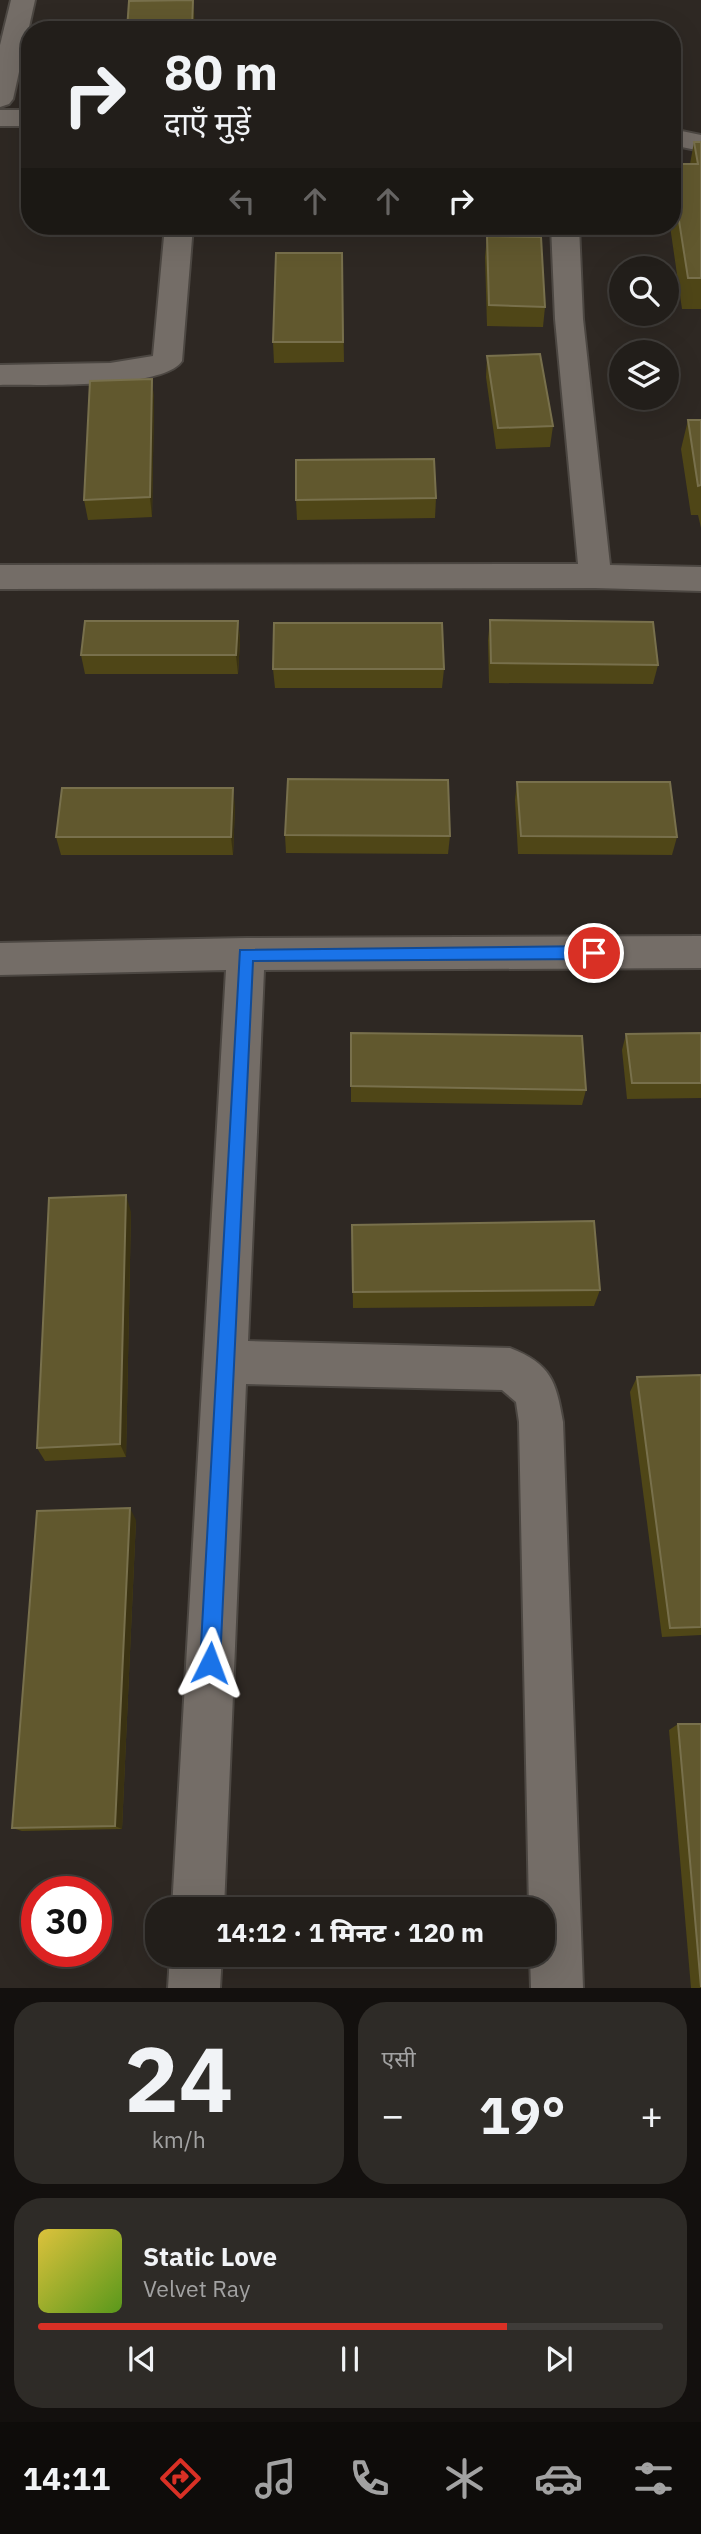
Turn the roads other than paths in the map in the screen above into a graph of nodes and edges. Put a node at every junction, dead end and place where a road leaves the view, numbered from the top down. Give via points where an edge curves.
1 (23, 0) edge
2 (0, 99) edge
3 (0, 118) edge
4 (21, 118) edge
5 (681, 139) edge
6 (701, 143) edge
7 (178, 235) edge
8 (565, 235) edge
9 (0, 375) edge
10 (595, 576) junction
11 (0, 577) edge
12 (701, 579) edge
13 (701, 952) edge
14 (246, 954) junction
15 (0, 959) edge
16 (224, 1362) junction
17 (199, 1897) edge
18 (195, 1967) edge
19 (194, 1988) edge
20 (557, 1988) edge

1 - 2 street
3 - 4 street
5 - 6 street
7 - 9 street via 167,360 153,368 125,372
8 - 10 street via 569,319
10 - 11 street
10 - 12 street
13 - 14 street
14 - 15 street
14 - 16 street
16 - 17 street
16 - 20 street via 510,1369 536,1391 541,1422
18 - 19 street

